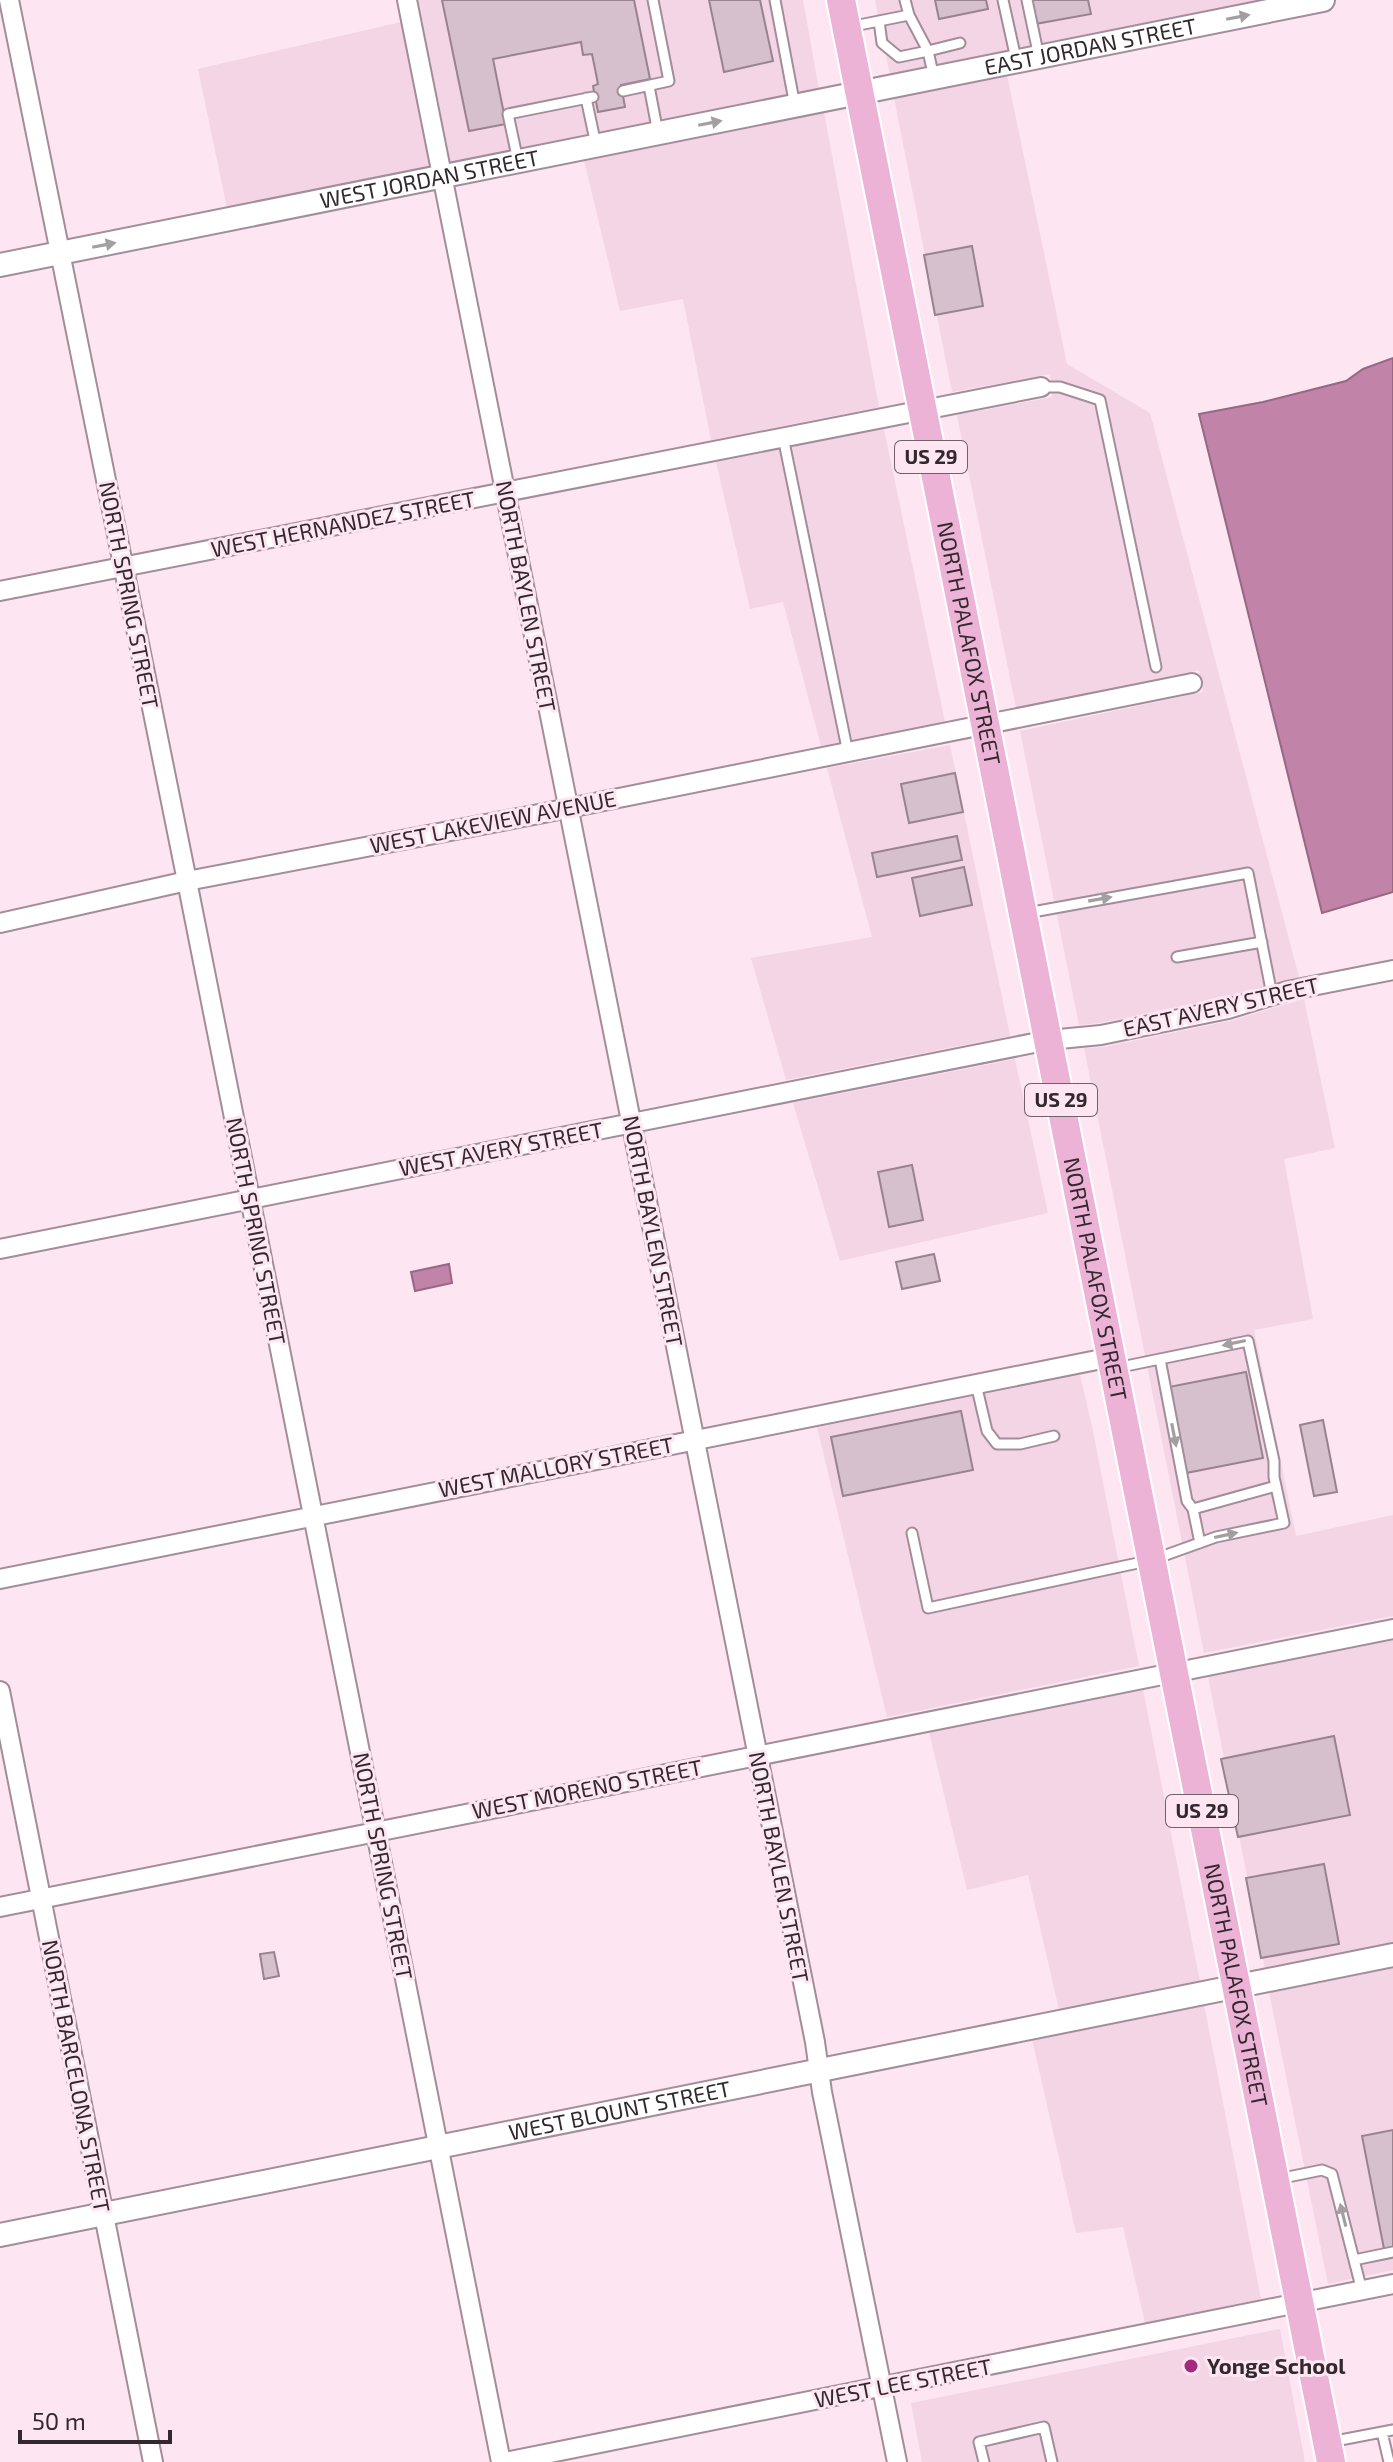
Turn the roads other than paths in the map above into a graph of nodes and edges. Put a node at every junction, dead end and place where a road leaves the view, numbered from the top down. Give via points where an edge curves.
1 (9, 0) edge
2 (407, 0) edge
3 (653, 0) edge
4 (775, 0) edge
5 (841, 0) edge
6 (905, 0) edge
7 (1003, 0) edge
8 (1027, 0) edge
9 (1323, 0) edge
10 (1295, 3) edge
11 (909, 15) junction
12 (879, 21) junction
13 (846, 28) junction
14 (960, 43) dead end
15 (928, 51) junction
16 (1039, 57) junction
17 (1016, 61) junction
18 (934, 78) junction
19 (649, 86) junction
20 (623, 91) dead end
21 (859, 93) junction
22 (795, 106) junction
23 (658, 133) junction
24 (596, 145) junction
25 (518, 161) junction
26 (442, 177) junction
27 (61, 254) junction
28 (0, 265) edge
29 (1041, 387) joint
30 (922, 410) junction
31 (783, 437) junction
32 (505, 493) junction
33 (123, 568) junction
34 (0, 591) edge
35 (1156, 667) dead end
36 (1192, 683) dead end
37 (986, 726) junction
38 (848, 753) junction
39 (568, 807) junction
40 (187, 881) junction
41 (1023, 913) junction
42 (0, 923) edge
43 (1262, 942) junction
44 (1177, 957) dead end
45 (1393, 970) edge
46 (1272, 995) junction
47 (1049, 1040) junction
48 (631, 1123) junction
49 (249, 1199) junction
50 (0, 1249) edge
51 (1160, 1359) junction
52 (1113, 1362) junction
53 (976, 1384) junction
54 (1054, 1436) dead end
55 (695, 1439) junction
56 (1276, 1486) junction
57 (1193, 1509) junction
58 (313, 1516) junction
59 (912, 1533) dead end
60 (1200, 1543) junction
61 (1152, 1560) junction
62 (0, 1579) edge
63 (1393, 1629) edge
64 (1174, 1671) junction
65 (0, 1691) edge
66 (757, 1755) junction
67 (376, 1831) junction
68 (41, 1898) junction
69 (0, 1907) edge
70 (1393, 1955) edge
71 (1237, 1986) junction
72 (819, 2070) junction
73 (438, 2146) junction
74 (1276, 2179) junction
75 (104, 2214) junction
76 (0, 2235) edge
77 (1393, 2252) edge
78 (1354, 2260) junction
79 (1393, 2284) edge
80 (1362, 2291) junction
81 (1300, 2303) junction
82 (883, 2388) junction
83 (1388, 2431) edge
84 (1329, 2452) edge
85 (153, 2462) edge
86 (503, 2462) edge
87 (897, 2462) edge
88 (984, 2462) edge
89 (1052, 2462) edge
90 (1389, 2462) edge

1 - 27 street, NORTH SPRING STREET
2 - 26 street, NORTH BAYLEN STREET
3 - 19 lane via 669,81
4 - 22 lane
5 - 13 main road, NORTH PALAFOX STREET / US 29
6 - 11 lane
7 - 17 lane
8 - 16 lane
9 - 10 street, EAST JORDAN STREET
16 -> 10 street, EAST JORDAN STREET
11 - 12 lane
11 - 15 lane
12 - 13 lane
12 - 15 lane via 882,43 899,57
13 - 21 main road, NORTH PALAFOX STREET / US 29
14 - 15 lane
15 - 18 lane
16 - 17 street, EAST JORDAN STREET
17 - 18 street, EAST JORDAN STREET
18 - 21 street, EAST JORDAN STREET
19 - 20 lane
19 - 23 lane
21 - 22 street, WEST JORDAN STREET
21 - 30 main road, NORTH PALAFOX STREET / US 29
23 -> 22 street, WEST JORDAN STREET
23 - 24 street, WEST JORDAN STREET
24 - 25 street, WEST JORDAN STREET
24 - 25 lane via 590,97 508,114
25 - 26 street, WEST JORDAN STREET
27 -> 26 street, WEST JORDAN STREET
26 - 32 street, NORTH BAYLEN STREET
27 - 28 street, WEST JORDAN STREET
27 - 33 street, NORTH SPRING STREET
29 - 30 street, WEST HERNANDEZ STREET
29 - 35 lane via 1060,387 1100,400
30 - 31 street, WEST HERNANDEZ STREET
30 - 37 main road, NORTH PALAFOX STREET / US 29
31 - 32 street, WEST HERNANDEZ STREET
31 - 38 lane
32 - 33 street, WEST HERNANDEZ STREET
32 - 39 street, NORTH BAYLEN STREET
33 - 34 street, WEST HERNANDEZ STREET
33 - 40 street, NORTH SPRING STREET
36 - 37 street, WEST LAKEVIEW AVENUE
37 - 38 street, WEST LAKEVIEW AVENUE
37 - 41 main road, NORTH PALAFOX STREET / US 29
38 - 39 street, WEST LAKEVIEW AVENUE
39 - 40 street, WEST LAKEVIEW AVENUE
39 - 48 street, NORTH BAYLEN STREET
40 - 42 street, WEST LAKEVIEW AVENUE
40 - 49 street, NORTH SPRING STREET
41 -> 43 lane via 1248,873
41 - 47 main road, NORTH PALAFOX STREET / US 29
43 - 44 lane
43 - 46 lane
45 - 46 street, EAST AVERY STREET
46 - 47 street, EAST AVERY STREET via 1101,1035
47 - 48 street, WEST AVERY STREET
47 - 52 main road, NORTH PALAFOX STREET / US 29
48 - 49 street, WEST AVERY STREET
48 - 55 street, NORTH BAYLEN STREET
49 - 50 street, WEST AVERY STREET
49 - 58 street, NORTH SPRING STREET
51 - 52 lane
56 -> 51 lane via 1248,1341
51 -> 57 lane via 1187,1501
52 - 53 street, WEST MALLORY STREET
52 - 61 main road, NORTH PALAFOX STREET / US 29
53 - 54 lane via 989,1437 997,1444
53 - 55 street, WEST MALLORY STREET
55 - 58 street, WEST MALLORY STREET
55 - 66 street, NORTH BAYLEN STREET
56 - 57 lane
60 -> 56 lane via 1284,1523
57 - 60 lane
58 - 62 street, WEST MALLORY STREET
58 - 67 street, NORTH SPRING STREET
59 - 61 lane via 928,1608
60 - 61 lane
61 - 64 main road, NORTH PALAFOX STREET / US 29
63 - 64 street, WEST MORENO STREET
64 - 66 street, WEST MORENO STREET
64 - 71 main road, NORTH PALAFOX STREET / US 29
65 - 68 street, NORTH BARCELONA STREET
66 - 67 street, WEST MORENO STREET
66 - 72 street, NORTH BAYLEN STREET
67 - 68 street, WEST MORENO STREET
67 - 73 street, NORTH SPRING STREET
68 - 69 street, WEST MORENO STREET
68 - 75 street, NORTH BARCELONA STREET
70 - 71 street, WEST BLOUNT STREET
71 - 72 street, WEST BLOUNT STREET
71 - 74 main road, NORTH PALAFOX STREET / US 29
72 - 73 street, WEST BLOUNT STREET
72 - 82 street, NORTH BAYLEN STREET
73 - 75 street, WEST BLOUNT STREET
73 - 86 street, NORTH SPRING STREET
78 -> 74 lane via 1332,2174 1322,2170
74 - 81 main road, NORTH PALAFOX STREET / US 29
75 - 76 street, WEST BLOUNT STREET
75 - 85 street, NORTH BARCELONA STREET
77 - 78 lane
78 - 80 lane
79 - 80 street, WEST LEE STREET
80 - 81 street, WEST LEE STREET
81 - 82 street, WEST LEE STREET
81 - 84 main road, NORTH PALAFOX STREET / US 29
82 - 86 street, WEST LEE STREET
82 - 87 street, NORTH BAYLEN STREET
83 - 84 lane
83 - 90 lane
88 - 89 lane via 979,2442 1044,2427

